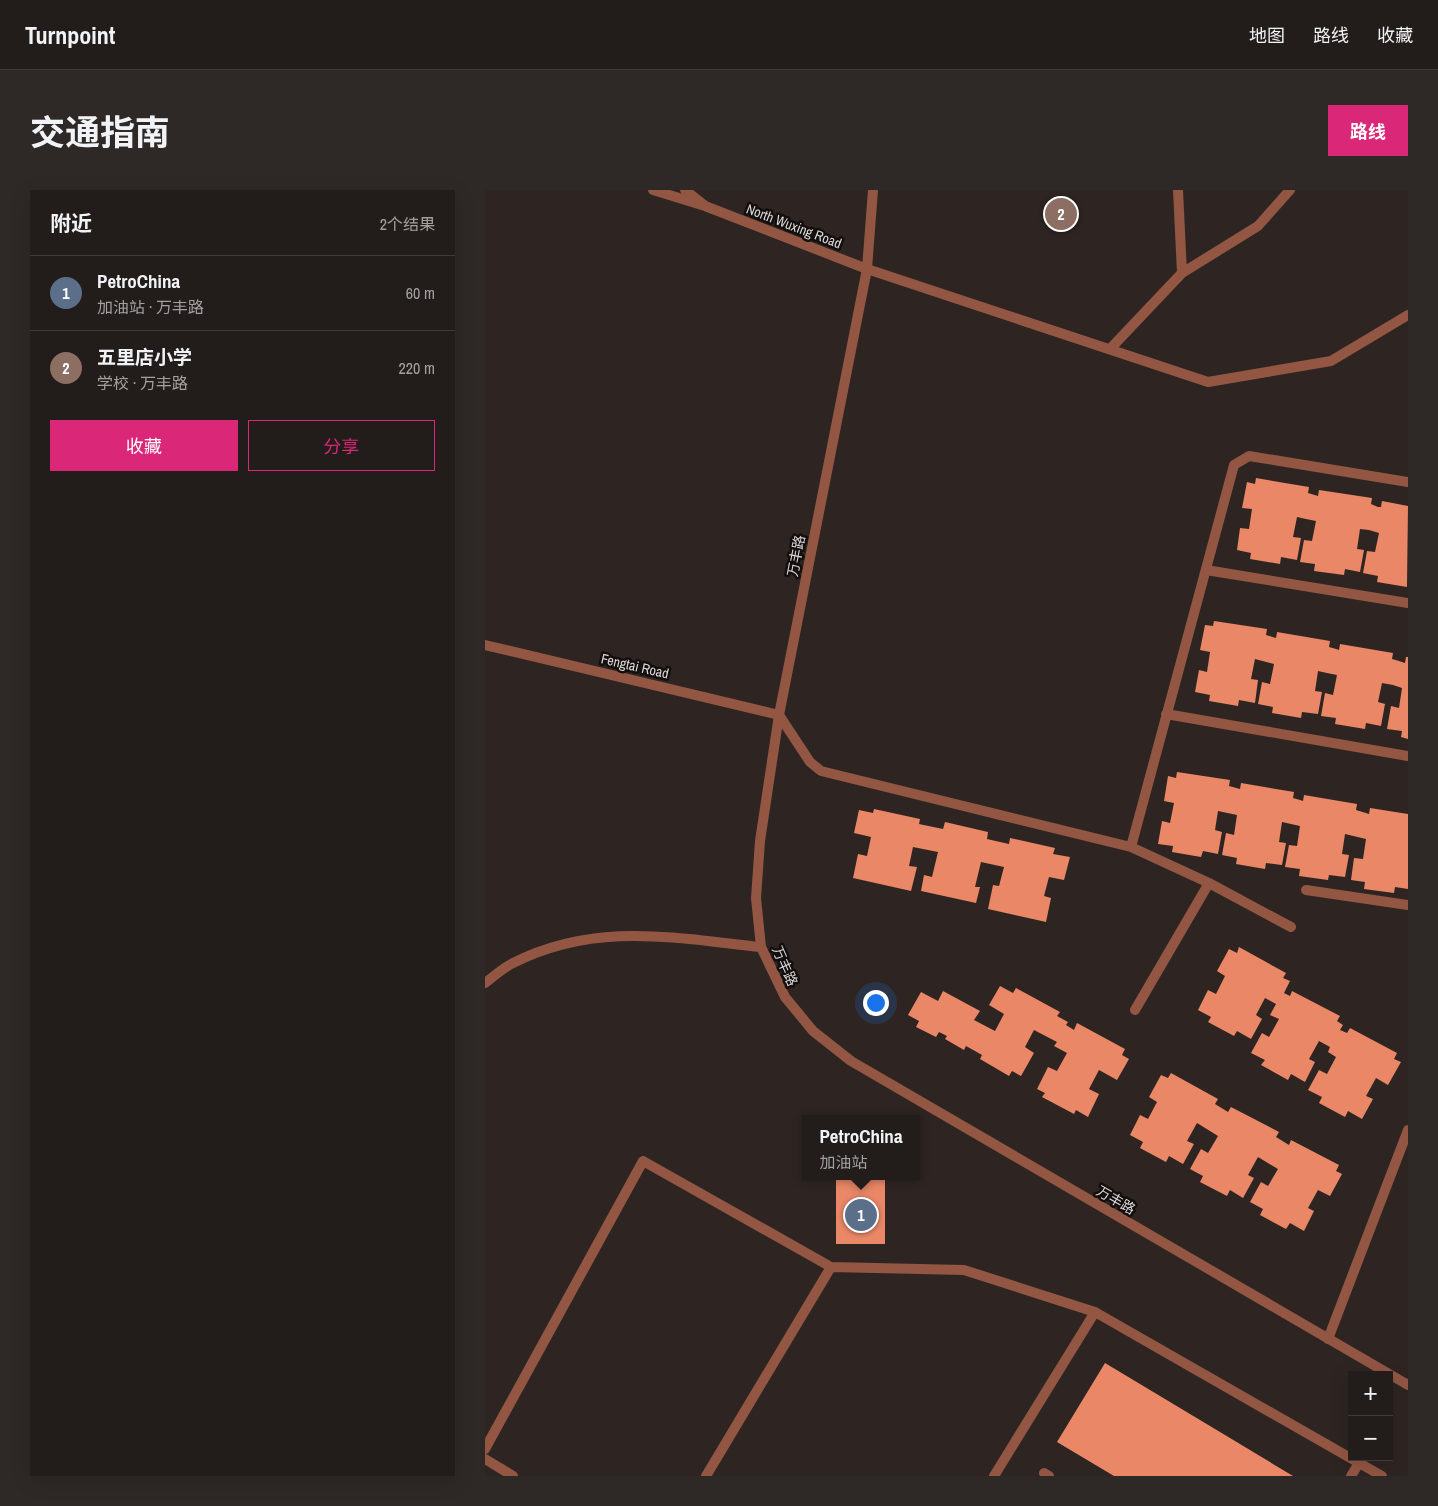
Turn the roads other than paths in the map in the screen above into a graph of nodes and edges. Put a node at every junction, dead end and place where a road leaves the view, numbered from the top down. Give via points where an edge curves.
1 (653, 190) edge
2 (685, 190) edge
3 (873, 190) edge
4 (1178, 190) edge
5 (1290, 190) edge
6 (705, 206) junction
7 (867, 269) junction
8 (1182, 273) junction
9 (1408, 315) edge
10 (1110, 349) junction
11 (1408, 482) edge
12 (1206, 570) junction
13 (1408, 603) edge
14 (485, 645) edge
15 (1166, 714) junction
16 (779, 715) junction
17 (1408, 756) edge
18 (1131, 847) junction
19 (1209, 883) junction
20 (1306, 890) dead end
21 (1408, 905) edge
22 (1291, 927) dead end
23 (761, 947) junction
24 (485, 982) edge
25 (1135, 1010) dead end
26 (1408, 1130) edge
27 (831, 1268) junction
28 (1095, 1312) junction
29 (1328, 1339) junction
30 (1408, 1385) edge
31 (485, 1449) edge
32 (485, 1459) edge
33 (1359, 1463) junction
34 (513, 1476) edge
35 (706, 1476) edge
36 (994, 1476) edge
37 (1351, 1476) edge
38 (1382, 1476) edge

1 - 6 street, North Wuxing Road
2 - 6 street
3 - 7 street, 万丰路
4 - 8 street
5 - 8 street via 1258,226
6 - 7 street, North Wuxing Road
7 - 10 street, North Wuxing Road
7 - 16 street, 万丰路
8 - 10 street
9 - 10 street, North Wuxing Road via 1331,361 1208,382
11 - 12 street via 1249,456 1234,465
12 - 13 street
12 - 15 street
14 - 16 street, Fengtai Road
15 - 17 street
15 - 18 street
16 - 18 street via 810,762 821,771
16 - 23 street, 万丰路 via 760,841 756,898
18 - 19 street
19 - 22 street
19 - 25 street
20 - 21 street
23 - 24 street via 641,934 597,937 550,947 512,963
23 - 29 street, 万丰路 via 785,997 813,1031 851,1061
26 - 29 street
27 - 28 street via 964,1270
27 - 31 street via 643,1161
27 - 35 street
28 - 33 street
28 - 36 street
29 - 30 street, 万丰路
32 - 34 street
33 - 37 street
33 - 38 street

